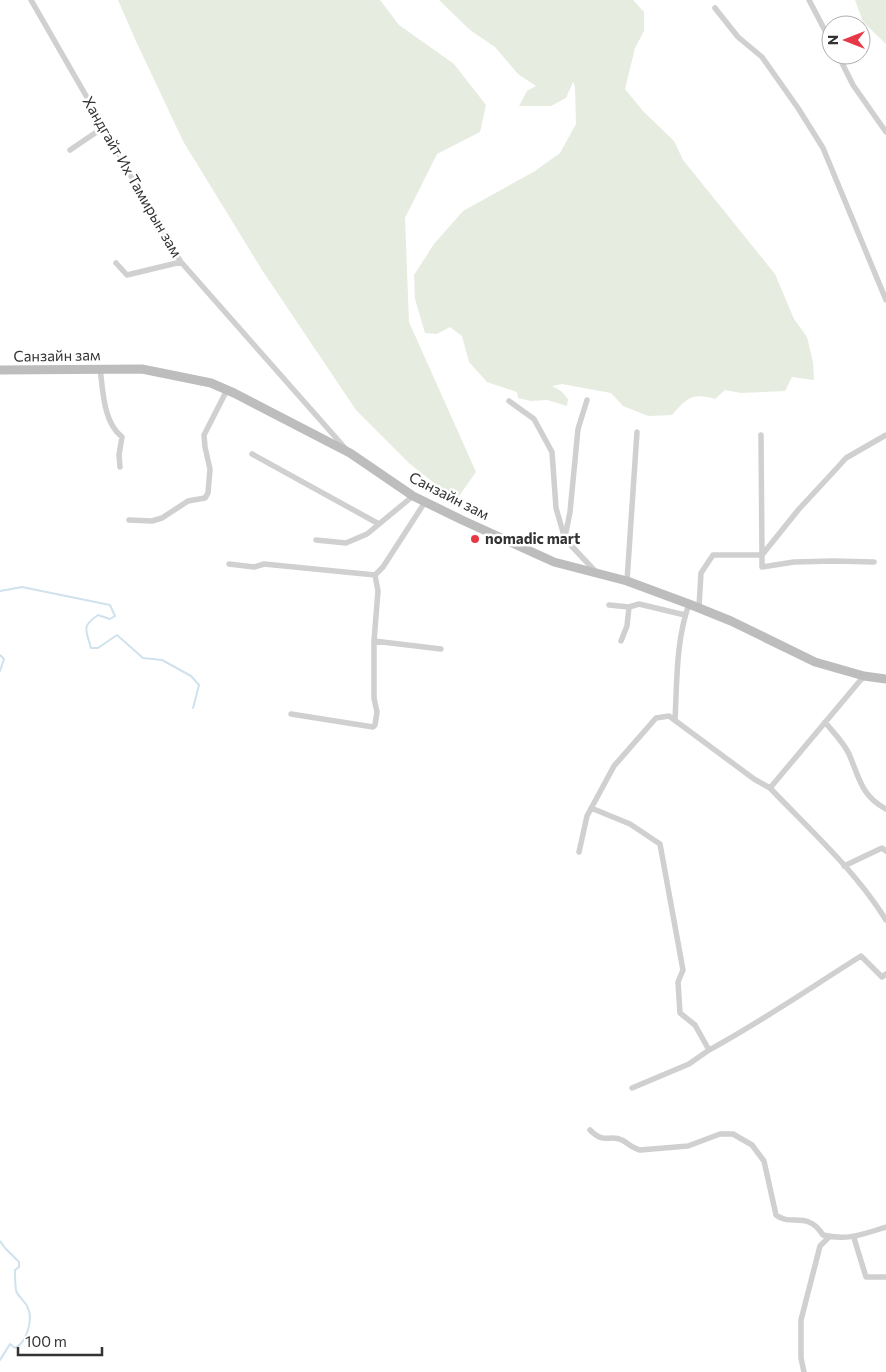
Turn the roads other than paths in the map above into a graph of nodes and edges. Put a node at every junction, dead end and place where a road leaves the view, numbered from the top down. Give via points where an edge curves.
1 (31, 0) edge
2 (809, 0) edge
3 (716, 8) dead end
4 (821, 23) edge
5 (843, 65) edge
6 (104, 127) junction
7 (886, 132) edge
8 (70, 150) dead end
9 (181, 262) junction
10 (116, 264) dead end
11 (886, 300) edge
12 (100, 368) junction
13 (0, 370) edge
14 (227, 390) junction
15 (587, 400) dead end
16 (509, 401) dead end
17 (637, 432) dead end
18 (761, 435) dead end
19 (886, 435) edge
20 (350, 453) junction
21 (252, 454) dead end
22 (120, 467) dead end
23 (413, 496) junction
24 (425, 502) junction
25 (129, 520) dead end
26 (379, 524) junction
27 (565, 539) junction
28 (316, 540) dead end
29 (762, 554) junction
30 (874, 562) dead end
31 (230, 564) dead end
32 (596, 572) junction
33 (375, 575) junction
34 (627, 580) junction
35 (689, 604) junction
36 (609, 606) dead end
37 (629, 607) junction
38 (699, 607) junction
39 (685, 615) junction
40 (374, 641) junction
41 (621, 641) dead end
42 (441, 649) dead end
43 (864, 676) junction
44 (886, 679) edge
45 (291, 714) dead end
46 (675, 720) junction
47 (825, 722) junction
48 (770, 788) junction
49 (591, 808) junction
50 (886, 809) edge
51 (886, 851) edge
52 (579, 852) dead end
53 (844, 866) junction
54 (886, 920) edge
55 (886, 974) edge
56 (709, 1050) junction
57 (632, 1088) dead end
58 (590, 1130) dead end
59 (886, 1227) edge
60 (829, 1236) junction
61 (854, 1238) junction
62 (886, 1277) edge
63 (804, 1372) edge

1 - 6 street, Хандгайт Их Тамирын зам
2 - 4 street
3 - 11 street via 738,37 762,57 822,148
5 - 7 street
6 - 8 street
6 - 9 street, Хандгайт Их Тамирын зам
9 - 10 street via 127,275
9 - 20 street, Хандгайт Их Тамирын зам
12 - 13 main road, Санзайн зам
12 - 14 main road, Санзайн зам via 142,369 211,383
12 - 22 street via 110,423 122,437
14 - 20 main road, Санзайн зам
14 - 25 street via 204,435 210,469 205,498 188,501 152,521
15 - 27 street via 578,429
16 - 27 street via 534,419 552,452 556,508
17 - 34 street
18 - 29 street
19 - 29 street via 846,458
20 - 23 main road, Санзайн зам
21 - 26 street
23 - 24 main road, Санзайн зам
23 - 26 street
24 - 32 main road, Санзайн зам via 554,562
24 - 33 street
26 - 28 street via 367,534 346,543
27 - 32 street
29 - 30 street via 762,567 794,562
29 - 38 street via 714,554 701,573
31 - 33 street via 254,567 264,564
32 - 34 main road, Санзайн зам
33 - 40 street via 378,591
34 - 35 main road, Санзайн зам
35 - 38 main road, Санзайн зам
35 - 39 street
36 - 37 street
37 - 39 street via 638,604
37 - 41 street
38 - 43 main road, Санзайн зам via 815,662
39 - 46 street
40 - 42 street
40 - 45 street via 376,725
43 - 44 main road, Санзайн зам
43 - 47 street
46 - 48 street
46 - 49 street via 665,716 650,723 614,766
47 - 48 street
47 - 50 street via 848,752 859,782 869,796
48 - 53 street
49 - 52 street
49 - 56 street via 630,824 660,844 682,970 678,982 680,1013 695,1025
51 - 53 street via 882,848
53 - 54 street
55 - 56 street via 882,977 861,956
56 - 57 street via 690,1064
58 - 60 street via 596,1137 622,1140 640,1150 688,1146 720,1134 733,1134 752,1145 764,1161 776,1215 811,1222 823,1235
59 - 61 street
60 - 61 street
60 - 63 street via 820,1246 801,1320
61 - 62 street via 866,1277

